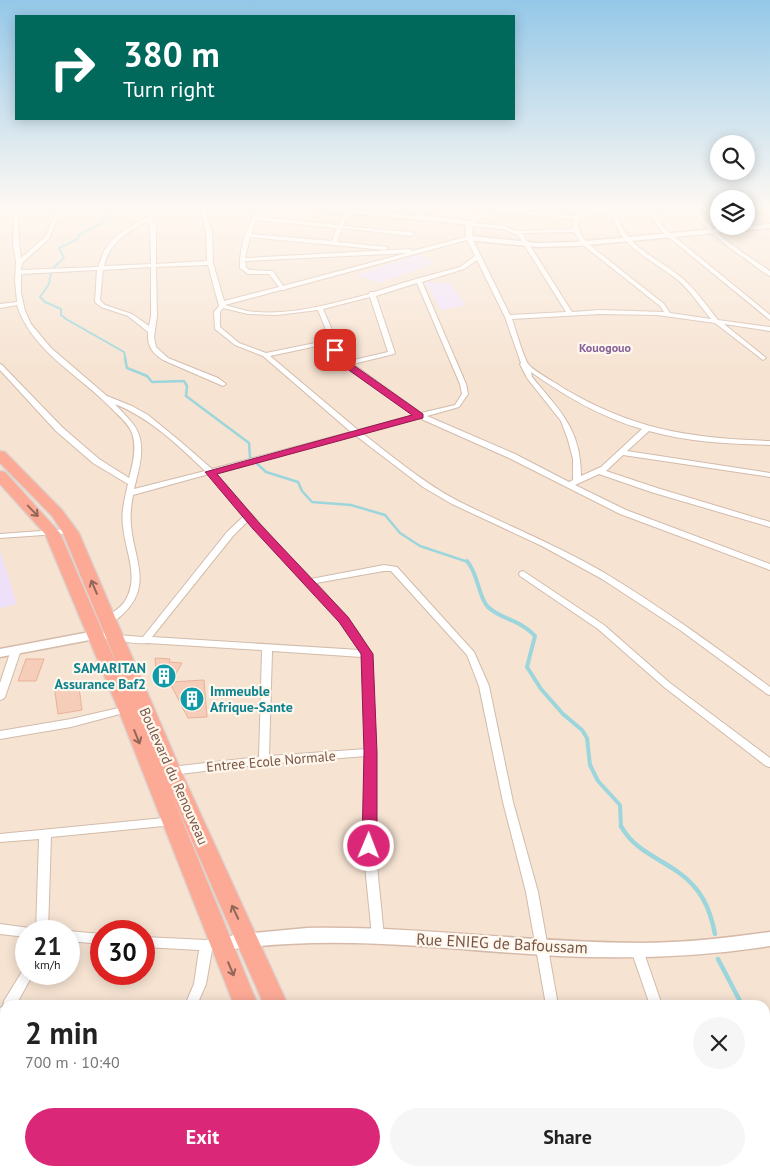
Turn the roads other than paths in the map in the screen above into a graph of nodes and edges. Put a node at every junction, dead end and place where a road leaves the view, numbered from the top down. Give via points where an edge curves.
1 (19, 262) edge
2 (101, 262) edge
3 (152, 262) edge
4 (242, 262) edge
5 (382, 262) edge
6 (470, 262) edge
7 (480, 262) edge
8 (537, 262) edge
9 (607, 262) edge
10 (653, 262) edge
11 (701, 262) edge
12 (754, 262) edge
13 (210, 263) joint
14 (152, 266) junction
15 (462, 268) junction
16 (484, 268) junction
17 (99, 269) junction
18 (18, 272) junction
19 (770, 274) edge
20 (418, 280) junction
21 (283, 289) junction
22 (372, 293) junction
23 (20, 303) junction
24 (222, 305) junction
25 (0, 306) edge
26 (320, 308) junction
27 (570, 314) junction
28 (668, 314) junction
29 (508, 317) junction
30 (770, 318) edge
31 (716, 321) junction
32 (770, 329) edge
33 (151, 331) junction
34 (332, 340) junction
35 (266, 355) junction
36 (763, 358) dead end
37 (346, 364) junction
38 (523, 364) junction
39 (0, 366) edge
40 (223, 384) dead end
41 (106, 398) junction
42 (420, 416) junction
43 (646, 428) junction
44 (357, 433) junction
45 (770, 443) edge
46 (623, 453) junction
47 (0, 455) edge
48 (210, 472) junction
49 (601, 472) junction
50 (770, 475) edge
51 (8, 477) edge
52 (132, 483) junction
53 (574, 483) junction
54 (130, 493) junction
55 (248, 517) junction
56 (770, 525) edge
57 (61, 532) junction
58 (0, 536) edge
59 (770, 567) edge
60 (523, 574) dead end
61 (308, 582) junction
62 (98, 627) junction
63 (117, 638) junction
64 (144, 641) junction
65 (267, 647) junction
66 (16, 650) junction
67 (0, 653) edge
68 (367, 654) junction
69 (770, 692) edge
70 (0, 697) edge
71 (127, 709) junction
72 (0, 735) edge
73 (371, 752) junction
74 (264, 760) junction
75 (770, 762) edge
76 (172, 771) junction
77 (191, 815) junction
78 (171, 822) junction
79 (45, 834) junction
80 (0, 838) edge
81 (42, 920) edge
82 (0, 929) edge
83 (15, 931) edge
84 (378, 936) junction
85 (770, 939) edge
86 (155, 942) edge
87 (227, 942) junction
88 (543, 947) junction
89 (637, 950) junction
90 (21, 985) edge
91 (12, 1000) edge
92 (193, 1000) edge
93 (244, 1000) edge
94 (272, 1000) edge
95 (551, 1000) edge
96 (654, 1000) edge

1 - 18 street
2 - 17 street
3 - 14 street
4 - 21 street via 244,270 271,272
5 - 21 street
6 - 15 street
7 - 16 street
8 - 27 street
9 - 28 street via 662,305
10 - 31 street via 681,280
11 - 30 street
12 - 19 street
13 - 14 street
13 - 24 street
14 - 17 street
14 - 33 street via 154,316
15 - 16 street
15 - 20 street
16 - 29 street
17 - 18 street
17 - 33 street via 99,304 130,315
18 - 23 street
20 - 22 street
20 - 42 street via 465,394 457,406
21 - 24 street
22 - 26 street
22 - 37 street via 392,353
23 - 25 street
23 - 41 street via 25,319 42,341
24 - 26 street via 237,312 277,313
24 - 35 street via 217,312 217,328 237,344
26 - 34 street
27 - 28 street
27 - 29 street
28 - 31 street
29 - 38 street
31 - 32 street
31 - 36 street
33 - 40 street via 153,348 158,353
34 - 35 street
34 - 37 street
35 - 44 street
37 - 42 street
38 - 43 street via 568,394
38 - 53 street via 538,391 555,408 567,427 577,459
39 - 52 street via 59,428 96,461
41 - 48 street via 149,420
41 - 52 street via 134,430 137,439
42 - 44 street
42 - 53 street
43 - 45 street via 692,437
43 - 46 street
44 - 48 street
44 - 69 street via 433,490 605,577 684,628
46 - 49 street
46 - 50 street
47 - 51 highway, Boulevard du Renouveau
48 - 54 street
48 - 55 street
49 - 53 street
49 - 56 street
51 - 57 highway, Boulevard du Renouveau
52 - 54 street
53 - 59 street via 598,501 623,512
54 - 62 street via 126,507 127,536 136,583 127,605
55 - 61 street
55 - 64 street via 230,534
57 - 58 street
57 - 62 highway, Boulevard du Renouveau
60 - 75 street via 601,627 667,685
61 - 68 street via 344,620
61 - 88 street via 394,569 471,654 484,686
62 - 63 highway, Boulevard du Renouveau
62 - 66 street
62 - 71 highway, Boulevard du Renouveau
63 - 64 street
63 - 76 highway, Boulevard du Renouveau
64 - 65 street
65 - 68 street
65 - 74 street
66 - 67 street
66 - 70 street
68 - 73 street
71 - 72 street
71 -> 78 highway, Boulevard du Renouveau
73 - 74 street, Entree Ecole Normale
73 - 84 street via 369,846
74 - 76 street, Entree Ecole Normale
76 - 77 highway, Boulevard du Renouveau
77 - 78 street
87 -> 77 highway, Boulevard du Renouveau
78 - 79 street
78 - 87 highway, Boulevard du Renouveau
79 - 80 street
79 - 81 street
82 - 83 street
84 - 87 street, Rue ENIEG de Bafoussam via 324,934
84 - 88 street, Rue ENIEG de Bafoussam
85 - 89 street, Rue ENIEG de Bafoussam via 712,949
86 - 87 street
87 - 92 street
87 -> 93 highway, Boulevard du Renouveau
87 - 94 highway, Boulevard du Renouveau
88 - 89 street, Rue ENIEG de Bafoussam
88 - 95 street
89 - 96 street
90 - 91 street

